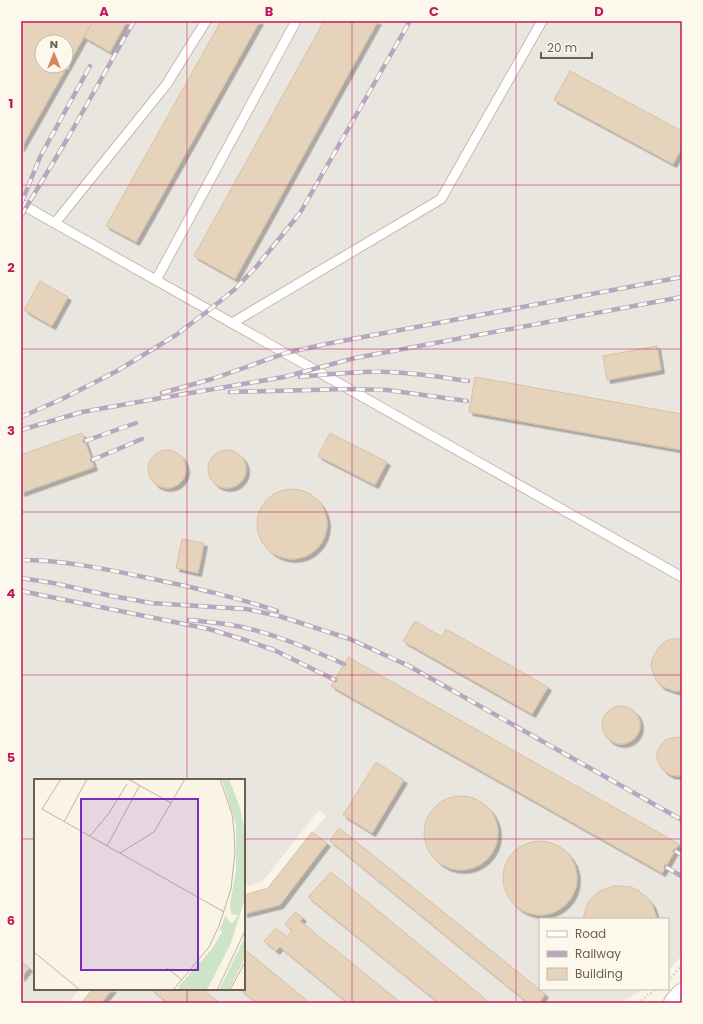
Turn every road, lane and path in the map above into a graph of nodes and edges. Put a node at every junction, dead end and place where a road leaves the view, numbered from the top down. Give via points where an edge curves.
1 (206, 21) edge
2 (296, 21) edge
3 (540, 22) edge
4 (21, 204) edge
5 (55, 223) junction
6 (156, 280) junction
7 (232, 323) junction
8 (682, 577) edge
9 (682, 964) edge
10 (669, 980) edge
11 (655, 990) edge
12 (682, 995) edge
13 (638, 1003) edge
14 (675, 1003) edge

1 - 5 lane via 166,85
2 - 6 lane
3 - 7 lane via 441,199
4 - 5 lane
5 - 6 lane
6 - 7 lane
7 - 8 lane
9 - 10 path
11 - 13 path
12 - 14 street

